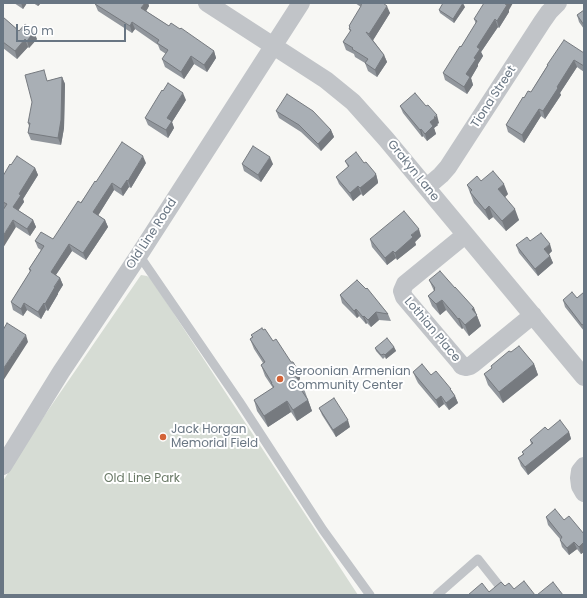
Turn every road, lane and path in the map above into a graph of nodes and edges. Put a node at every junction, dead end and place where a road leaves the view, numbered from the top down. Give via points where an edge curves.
1 (207, 3) edge
2 (301, 3) edge
3 (558, 3) edge
4 (274, 46) junction
5 (427, 188) junction
6 (466, 235) junction
7 (139, 255) junction
8 (533, 315) junction
9 (584, 378) edge
10 (3, 466) edge
11 (501, 588) edge
12 (370, 595) edge
13 (437, 595) edge

1 - 4 street, Grakyn Lane
2 - 4 street, Old Line Road
3 - 5 street, Tiona Street via 542,22 448,167
4 - 5 street, Grakyn Lane via 326,80 353,102
4 - 7 street, Old Line Road
5 - 6 street, Grakyn Lane
6 - 8 street, Grakyn Lane
6 - 8 street, Lothian Place via 405,284 402,291 404,297 462,366 466,367
7 - 10 street, Old Line Road via 63,369
7 - 12 lane
8 - 9 street, Grakyn Lane
11 - 13 lane via 478,559

